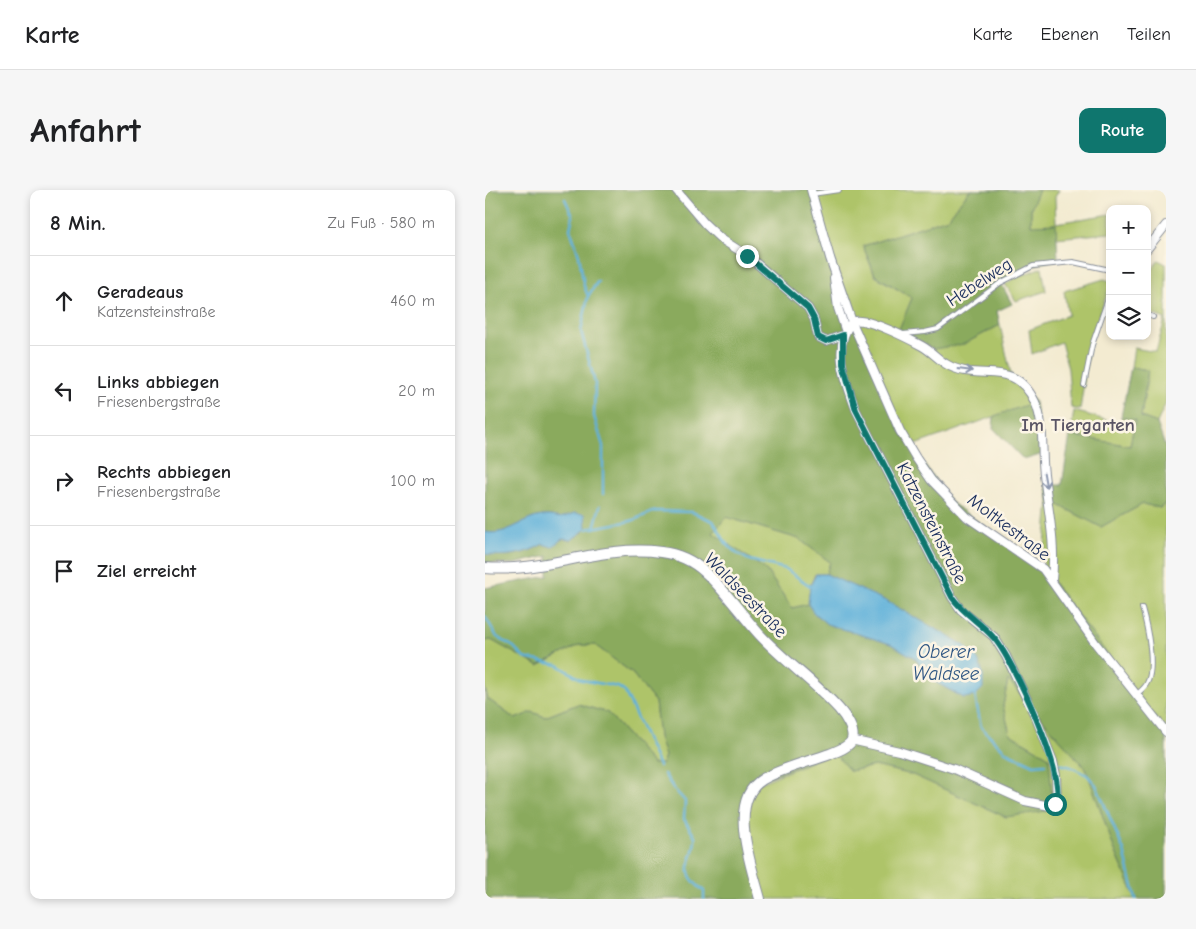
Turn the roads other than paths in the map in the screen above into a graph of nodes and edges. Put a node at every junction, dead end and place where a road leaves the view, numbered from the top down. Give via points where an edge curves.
1 (676, 190) edge
2 (839, 190) edge
3 (812, 192) edge
4 (1166, 225) edge
5 (1151, 243) edge
6 (831, 258) junction
7 (1106, 269) edge
8 (1106, 308) edge
9 (852, 322) junction
10 (844, 332) junction
11 (897, 334) junction
12 (1084, 385) dead end
13 (485, 568) edge
14 (1052, 580) junction
15 (1142, 608) dead end
16 (1136, 695) junction
17 (1166, 732) edge
18 (851, 740) junction
19 (760, 899) edge

1 - 10 street via 721,239 747,256 808,308 818,337 826,341
2 - 3 lane
3 - 6 street, Moltkestraße
4 - 5 street
6 - 9 street, Moltkestraße
6 - 10 street, Katzensteinstraße
7 - 11 lane, Hebelweg via 1073,262 1033,266 1000,283 938,329
8 - 12 lane via 1091,345
9 - 10 street
9 - 11 street, Hebelweg via 862,319
9 - 14 street, Moltkestraße via 900,431 931,480 967,517 1043,569
10 - 18 street, Katzensteinstraße via 843,364 856,410 952,597 961,610 994,637 1008,660 1053,760 1057,802 1050,806 1025,801 954,769 899,750
11 -> 14 street, Hebelweg via 953,368 1011,375 1022,381 1035,402 1042,434 1055,555
13 - 18 street, Waldseestraße via 515,570 593,554 644,551 677,555 688,560 706,572 773,648 840,710 850,726
14 - 16 street, Moltkestraße
15 - 16 lane via 1148,632 1150,670 1147,683
16 - 17 street, Moltkestraße
18 - 19 street via 834,752 771,775 755,785 748,795 745,832

